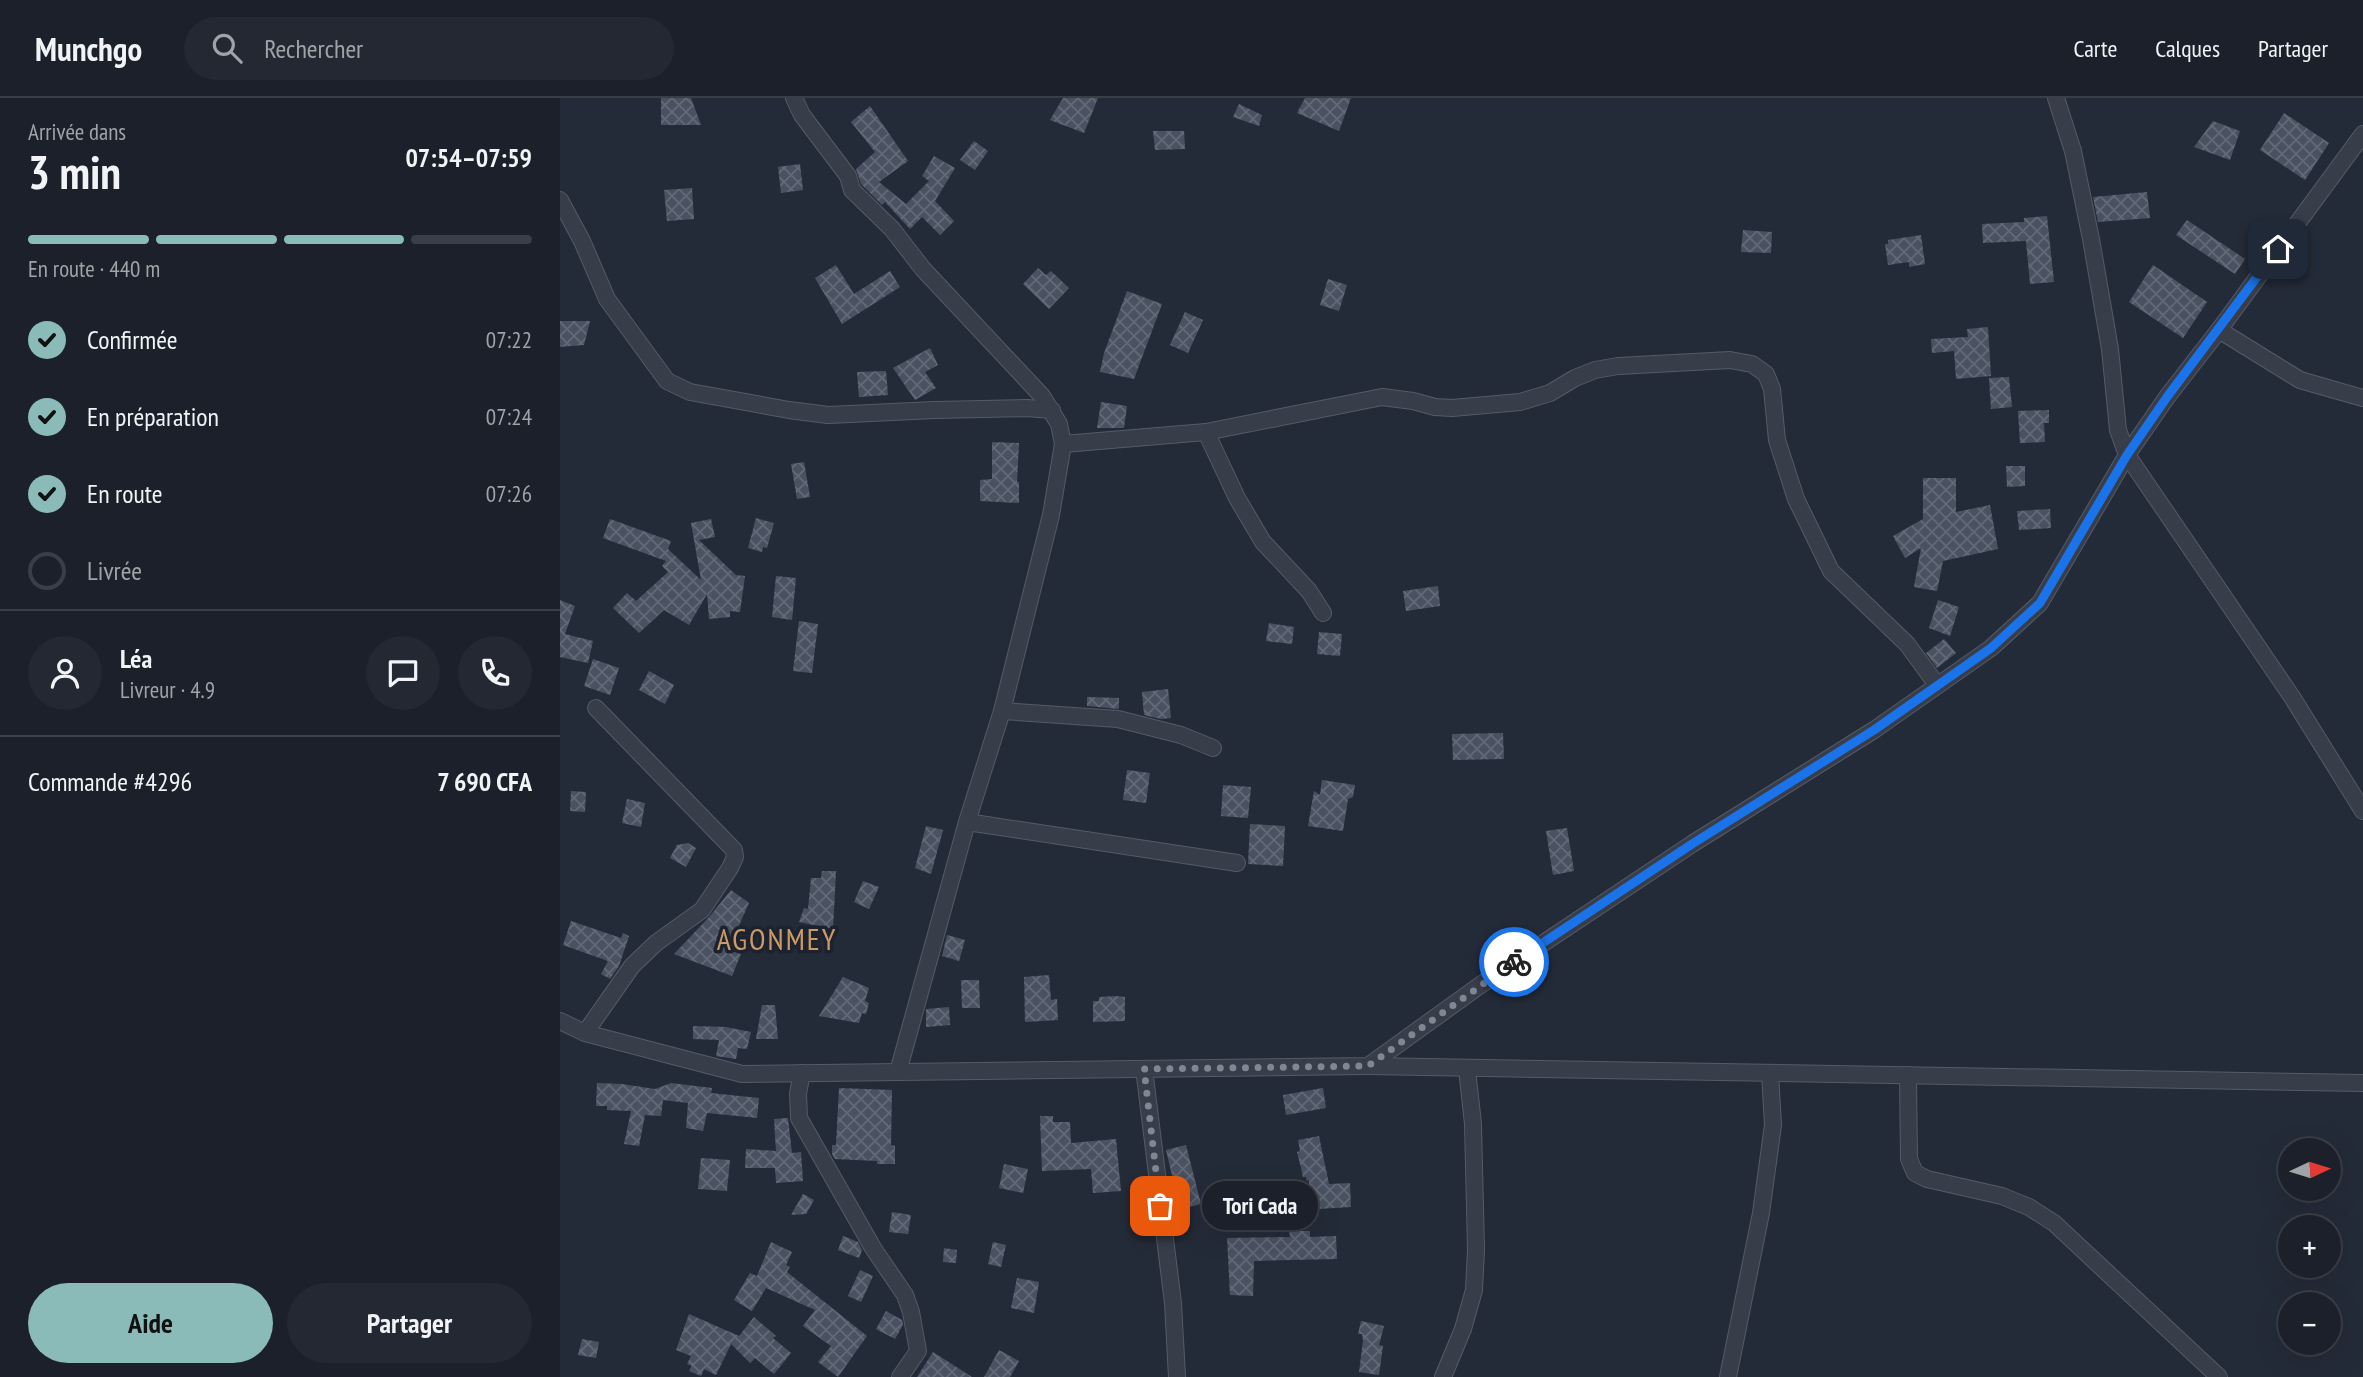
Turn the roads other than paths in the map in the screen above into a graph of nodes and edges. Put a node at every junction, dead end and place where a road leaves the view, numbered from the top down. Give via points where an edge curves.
1 (794, 98) edge
2 (2056, 98) edge
3 (2363, 134) edge
4 (560, 200) edge
5 (2219, 330) junction
6 (2363, 398) edge
7 (1052, 410) junction
8 (1206, 432) junction
9 (1063, 444) junction
10 (2127, 455) junction
11 (1323, 613) dead end
12 (1937, 685) junction
13 (596, 708) dead end
14 (1002, 711) junction
15 (1213, 748) dead end
16 (2363, 811) edge
17 (967, 822) junction
18 (1237, 863) dead end
19 (560, 1021) edge
20 (585, 1033) junction
21 (1368, 1066) junction
22 (1144, 1069) junction
23 (1467, 1069) junction
24 (898, 1072) junction
25 (802, 1073) junction
26 (1770, 1073) junction
27 (1908, 1075) junction
28 (2363, 1083) edge
29 (900, 1377) edge
30 (1177, 1377) edge
31 (1443, 1377) edge
32 (1728, 1377) edge
33 (2219, 1377) edge

1 - 7 street via 848,176 852,190
2 - 10 street via 2073,150 2091,239 2119,430
3 - 5 street
4 - 7 street via 607,299 667,381 690,391 828,415
5 - 6 street via 2300,380
5 - 10 street
7 - 9 street
8 - 9 street
8 - 11 street via 1263,542 1309,591
8 - 12 street via 1382,397 1452,408 1520,402 1595,370 1618,366 1752,363 1766,373 1777,440 1796,499 1831,571 1908,644
9 - 14 street via 1051,515
10 - 12 street via 2040,603 1991,648
10 - 16 street via 2292,697
12 - 21 street via 1502,971
13 - 20 street via 734,850 735,857 702,910 632,966
14 - 15 street via 1118,719
14 - 17 street
17 - 18 street
17 - 24 street
19 - 20 street
20 - 25 street via 742,1074
21 - 22 street
21 - 23 street
22 - 24 street
22 - 30 street
23 - 26 street
23 - 31 street via 1473,1124 1474,1290
24 - 25 street
25 - 29 street via 799,1118 911,1312 918,1351
26 - 27 street
26 - 32 street via 1773,1125
27 - 28 street
27 - 33 street via 1909,1159 1915,1173 2002,1196 2054,1223

